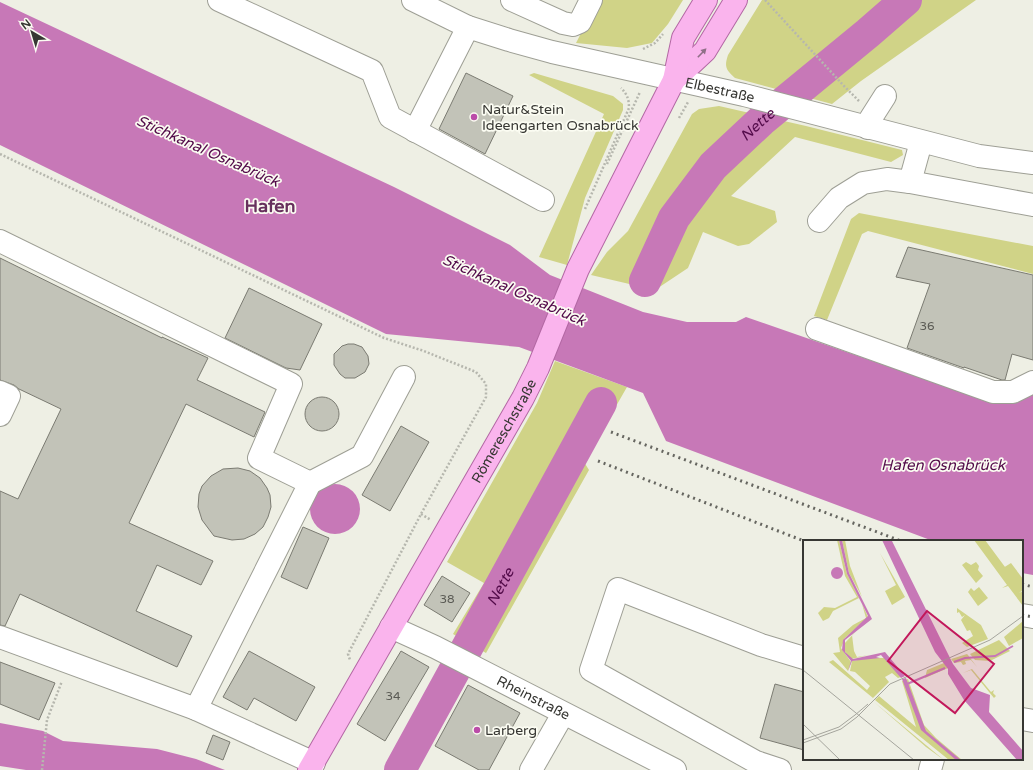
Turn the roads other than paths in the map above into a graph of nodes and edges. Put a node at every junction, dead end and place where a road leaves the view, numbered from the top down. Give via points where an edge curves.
1 (219, 0) edge
2 (413, 0) edge
3 (512, 0) edge
4 (591, 0) edge
5 (706, 0) edge
6 (736, 0) edge
7 (468, 26) junction
8 (674, 80) junction
9 (885, 96) dead end
10 (868, 128) junction
11 (415, 131) junction
12 (921, 142) junction
13 (1033, 163) edge
14 (910, 182) junction
15 (544, 200) dead end
16 (1033, 205) edge
17 (819, 221) dead end
18 (0, 241) edge
19 (817, 329) dead end
20 (404, 377) dead end
21 (1033, 382) edge
22 (0, 392) edge
23 (0, 415) edge
24 (310, 484) junction
25 (1023, 615) edge
26 (1033, 617) edge
27 (391, 627) junction
28 (0, 637) edge
29 (803, 658) edge
30 (196, 709) junction
31 (563, 714) junction
32 (1023, 719) edge
33 (1033, 721) edge
34 (932, 760) edge
35 (311, 766) edge
36 (531, 770) edge
37 (675, 770) edge
38 (780, 770) edge
39 (930, 770) edge

1 - 11 street via 372,71 390,118
2 - 7 street, Elbestraße
3 - 4 street via 573,25 580,22
5 - 8 main road, Römereschstraße via 683,38
8 -> 6 main road, Römereschstraße via 705,50
7 - 8 street, Elbestraße via 552,52
7 - 11 street
8 - 10 street, Elbestraße via 744,95
8 - 27 main road, Römereschstraße via 578,269 538,368 523,398
9 - 10 street via 871,118
10 - 12 street, Elbestraße
11 - 15 street
12 - 13 street, Elbestraße via 980,156
12 - 14 street
14 - 16 street
14 - 17 street via 887,179 863,183 839,198
18 - 24 street via 291,384 259,458
19 - 21 street via 993,392 1014,392
20 - 24 street via 362,456
22 - 23 street via 9,396
24 - 30 street
25 - 26 street
27 - 31 street, Rheinstraße via 435,647
27 - 35 main road, Römereschstraße
28 - 30 street
29 - 38 street via 761,645 618,589 591,670 756,762
30 - 35 street
31 - 36 street
31 - 37 street, Rheinstraße
32 - 33 street
34 - 39 street

